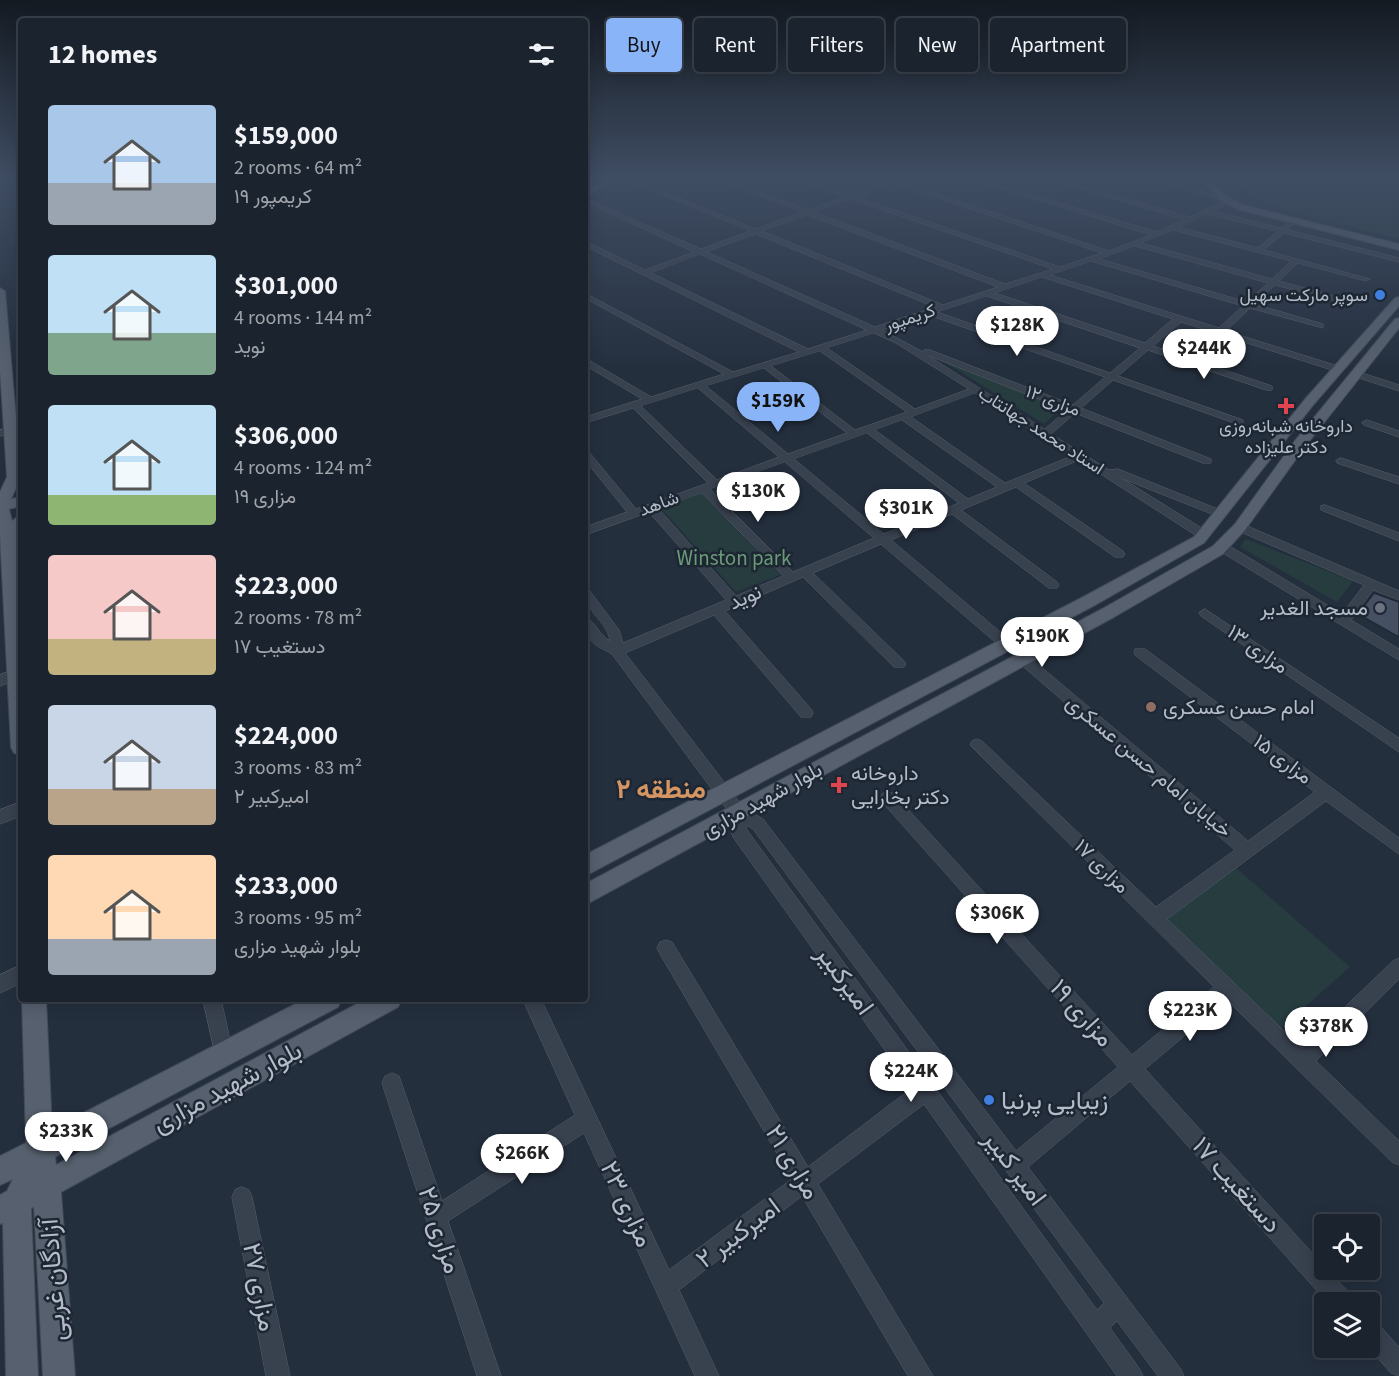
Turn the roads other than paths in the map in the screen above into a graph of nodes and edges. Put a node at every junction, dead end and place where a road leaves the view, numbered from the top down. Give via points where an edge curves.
1 (682, 242) edge
2 (724, 242) edge
3 (785, 242) edge
4 (890, 242) edge
5 (982, 242) edge
6 (1077, 242) edge
7 (1140, 242) edge
8 (1226, 242) edge
9 (1269, 242) edge
10 (1327, 242) edge
11 (1380, 242) edge
12 (588, 244) edge
13 (1136, 244) junction
14 (1399, 247) edge
15 (701, 251) junction
16 (1259, 251) junction
17 (1110, 253) junction
18 (1092, 259) junction
19 (1399, 260) edge
20 (1296, 261) junction
21 (1060, 269) junction
22 (646, 272) junction
23 (1042, 275) junction
24 (1366, 279) dead end
25 (1273, 282) junction
26 (1005, 287) junction
27 (987, 293) junction
28 (0, 297) edge
29 (588, 297) edge
30 (1399, 300) edge
31 (1345, 302) dead end
32 (1248, 305) junction
33 (943, 308) junction
34 (929, 312) junction
35 (1180, 318) junction
36 (1399, 321) edge
37 (1320, 326) dead end
38 (876, 329) junction
39 (1221, 331) junction
40 (899, 341) junction
41 (820, 347) junction
42 (1148, 347) junction
43 (807, 352) junction
44 (2, 356) edge
45 (588, 363) edge
46 (765, 365) junction
47 (1338, 369) junction
48 (1356, 374) junction
49 (732, 375) junction
50 (1113, 377) junction
51 (700, 385) junction
52 (1269, 388) dead end
53 (1399, 388) edge
54 (976, 390) junction
55 (650, 400) junction
56 (635, 405) junction
57 (1075, 409) junction
58 (914, 412) junction
59 (903, 416) junction
60 (588, 419) edge
61 (1240, 422) dead end
62 (1367, 423) dead end
63 (867, 429) junction
64 (5, 432) edge
65 (854, 434) junction
66 (1399, 434) edge
67 (1044, 435) junction
68 (1080, 456) junction
69 (588, 458) edge
70 (786, 458) junction
71 (1207, 461) dead end
72 (1341, 461) dead end
73 (17, 481) edge
74 (1399, 482) edge
75 (716, 484) junction
76 (1011, 486) junction
77 (703, 488) junction
78 (18, 503) edge
79 (967, 504) junction
80 (651, 507) junction
81 (1324, 508) dead end
82 (953, 510) junction
83 (1, 512) edge
84 (18, 513) edge
85 (634, 513) junction
86 (1221, 514) junction
87 (18, 523) edge
88 (1239, 526) junction
89 (588, 530) edge
90 (1204, 536) junction
91 (8, 537) junction
92 (1399, 537) edge
93 (882, 540) junction
94 (1222, 546) junction
95 (1119, 554) dead end
96 (805, 572) junction
97 (792, 578) junction
98 (1371, 584) junction
99 (1053, 585) dead end
100 (1399, 596) edge
101 (588, 597) edge
102 (1091, 600) junction
103 (734, 602) junction
104 (716, 609) junction
105 (1108, 613) junction
106 (1205, 614) dead end
107 (1344, 620) junction
108 (588, 626) edge
109 (1006, 644) junction
110 (617, 651) junction
111 (1140, 652) dead end
112 (1399, 655) edge
113 (1023, 659) junction
114 (899, 664) dead end
115 (12, 676) edge
116 (806, 713) dead end
117 (18, 723) edge
118 (977, 745) dead end
119 (1399, 747) edge
120 (1326, 792) junction
121 (724, 793) junction
122 (888, 798) dead end
123 (18, 810) edge
124 (739, 813) junction
125 (0, 817) edge
126 (1398, 845) edge
127 (1247, 850) junction
128 (588, 864) edge
129 (588, 893) edge
130 (1155, 918) junction
131 (666, 948) dead end
132 (1397, 974) edge
133 (18, 975) edge
134 (0, 984) edge
135 (1227, 987) junction
136 (34, 1002) edge
137 (213, 1002) edge
138 (324, 1002) edge
139 (384, 1002) edge
140 (533, 1002) edge
141 (224, 1054) junction
142 (1303, 1061) junction
143 (1131, 1068) junction
144 (392, 1083) dead end
145 (925, 1091) junction
146 (587, 1119) junction
147 (40, 1151) junction
148 (1399, 1155) edge
149 (1014, 1166) junction
150 (0, 1171) edge
151 (805, 1182) junction
152 (47, 1184) junction
153 (242, 1197) dead end
154 (8, 1205) edge
155 (436, 1217) junction
156 (665, 1287) junction
157 (1333, 1292) edge
158 (1118, 1305) junction
159 (1095, 1327) junction
160 (1380, 1343) edge
161 (1399, 1365) edge
162 (22, 1376) edge
163 (59, 1376) edge
164 (278, 1376) edge
165 (489, 1376) edge
166 (706, 1376) edge
167 (921, 1376) edge
168 (1131, 1376) edge
169 (1172, 1376) edge

1 - 15 street, استاد محمد جهانتاب
2 - 15 street
3 - 33 street
4 - 26 street
5 - 21 street
6 - 17 street
7 - 13 street, کریمپور
8 - 16 street
9 - 16 street
10 - 19 street
11 - 14 main road
12 - 22 street
13 - 17 street, کریمپور
13 - 25 street
15 - 22 street
15 - 38 street, استاد محمد جهانتاب
16 - 20 street
17 - 18 street, کریمپور
18 - 21 street, کریمپور
18 - 32 street
20 - 24 street
20 - 25 street
21 - 23 street, کریمپور
22 - 43 street
23 - 26 street, کریمپور
23 - 35 street
25 - 31 street
25 - 32 street
26 - 27 street, کریمپور
27 - 33 street, کریمپور
27 - 42 street
28 - 44 main road
29 - 49 street
30 - 47 main road, بلوار شهید مزاری
32 - 37 street
32 - 39 street
33 - 34 street, کریمپور
34 - 38 street, کریمپور
34 - 50 street
35 - 39 street
35 - 42 street
36 - 48 main road, بلوار شهید مزاری
38 - 40 street, استاد محمد جهانتاب
38 - 41 street, کریمپور
39 - 47 street
40 - 54 street, استاد محمد جهانتاب
40 - 57 street, مزاری ۱۲
41 - 43 street, کریمپور
41 - 58 street
42 - 50 street
42 - 52 street
43 - 46 street, کریمپور
44 - 64 main road
45 - 55 street
46 - 49 street, کریمپور
46 - 65 street
47 - 48 main road
47 - 86 main road, بلوار شهید مزاری
48 - 53 street
48 - 88 main road, بلوار شهید مزاری
49 - 51 street, کریمپور
50 - 57 street
50 - 61 street
51 - 55 street, کریمپور
51 - 70 street
54 - 58 street, شاهد
54 - 67 street, استاد محمد جهانتاب
55 - 56 street, کریمپور
56 - 60 street, کریمپور
56 - 75 street
57 - 67 street
57 - 71 street, مزاری ۱۲
58 - 59 street, شاهد
59 - 63 street, شاهد
59 - 76 street
62 - 66 street
63 - 65 street, شاهد
63 - 79 street
64 - 73 main road
65 - 70 street, شاهد
67 - 68 street, استاد محمد جهانتاب
68 - 76 street, نوید
68 - 86 street
68 - 90 street, استاد محمد جهانتاب
69 - 85 street
70 - 75 street, شاهد
70 - 93 street
72 - 74 street
73 - 83 main road
75 - 77 street, شاهد
76 - 79 street, نوید
76 - 95 street
77 - 80 street, شاهد
77 - 97 street
78 - 83 main road
79 - 82 street, نوید
80 - 85 street, شاهد
80 - 103 street
81 - 92 street
82 - 93 street, نوید
82 - 99 street
83 - 84 main road
83 - 91 main road
85 - 89 street, شاهد
86 - 90 main road, بلوار شهید مزاری
87 - 91 main road
88 - 94 main road, بلوار شهید مزاری
88 - 98 street
90 - 102 main road, بلوار شهید مزاری
91 - 115 main road
93 - 96 street, نوید
93 - 109 street
94 - 105 main road, بلوار شهید مزاری via 1189,569
94 - 107 street
96 - 97 street, نوید
96 - 114 street
97 - 103 street, نوید
98 - 100 street
98 - 107 street
101 - 110 street via 615,633
102 - 105 main road
102 - 109 main road, بلوار شهید مزاری
103 - 104 street, نوید
104 - 110 street, نوید
104 - 116 street
105 - 113 main road, بلوار شهید مزاری
106 - 119 street, مزاری ۱۳
107 - 112 street
108 - 110 street via 598,641
109 - 121 main road, بلوار شهید مزاری
110 - 121 street
111 - 120 street, مزاری ۱۵
113 - 124 main road, بلوار شهید مزاری
113 - 127 street, خیابان امام حسن عسکری
115 - 117 main road
118 - 130 street, مزاری ۱۷
120 - 126 street, مزاری ۱۵
120 - 127 street
121 - 124 street, امیر کبیر
121 - 128 main road, بلوار شهید مزاری
122 - 143 street, مزاری ۱۹
123 - 125 street
124 - 129 main road, بلوار شهید مزاری
124 - 145 street, امیرکبیر via 739,832
124 - 149 street, امیر کبیر via 758,824
127 - 130 street
130 - 135 street, مزاری ۱۷
131 - 151 street, مزاری ۲۱
132 - 142 street
133 - 134 street
135 - 142 street, مزاری ۱۷
135 - 143 street
136 - 147 main road, آزادگان غربی
137 - 141 street
138 - 141 main road, بلوار شهید مزاری
139 - 152 main road, بلوار شهید مزاری
140 - 146 street, مزاری ۲۳
141 - 147 main road, بلوار شهید مزاری
142 - 148 street, مزاری ۱۷
143 - 149 street
143 - 157 street, دستغیب ۱۷
144 - 155 street, مزاری ۲۵
145 - 151 street, امیرکبیر ۲
145 - 159 street, امیرکبیر
146 - 155 street
146 - 156 street, مزاری ۲۳
147 - 150 main road, بلوار شهید مزاری
147 - 152 main road, آزادگان غربی
147 - 154 main road
149 - 158 street, امیر کبیر
151 - 156 street, امیرکبیر ۲
151 - 167 street, مزاری ۲۱
152 - 154 main road, بلوار شهید مزاری
152 - 163 main road, آزادگان غربی
153 - 164 street, مزاری ۲۷
154 - 162 main road, آزادگان غربی
155 - 165 street, مزاری ۲۵
156 - 166 street, مزاری ۲۳
158 - 159 street
158 - 169 street, امیر کبیر
159 - 168 street, امیرکبیر
160 - 161 street

